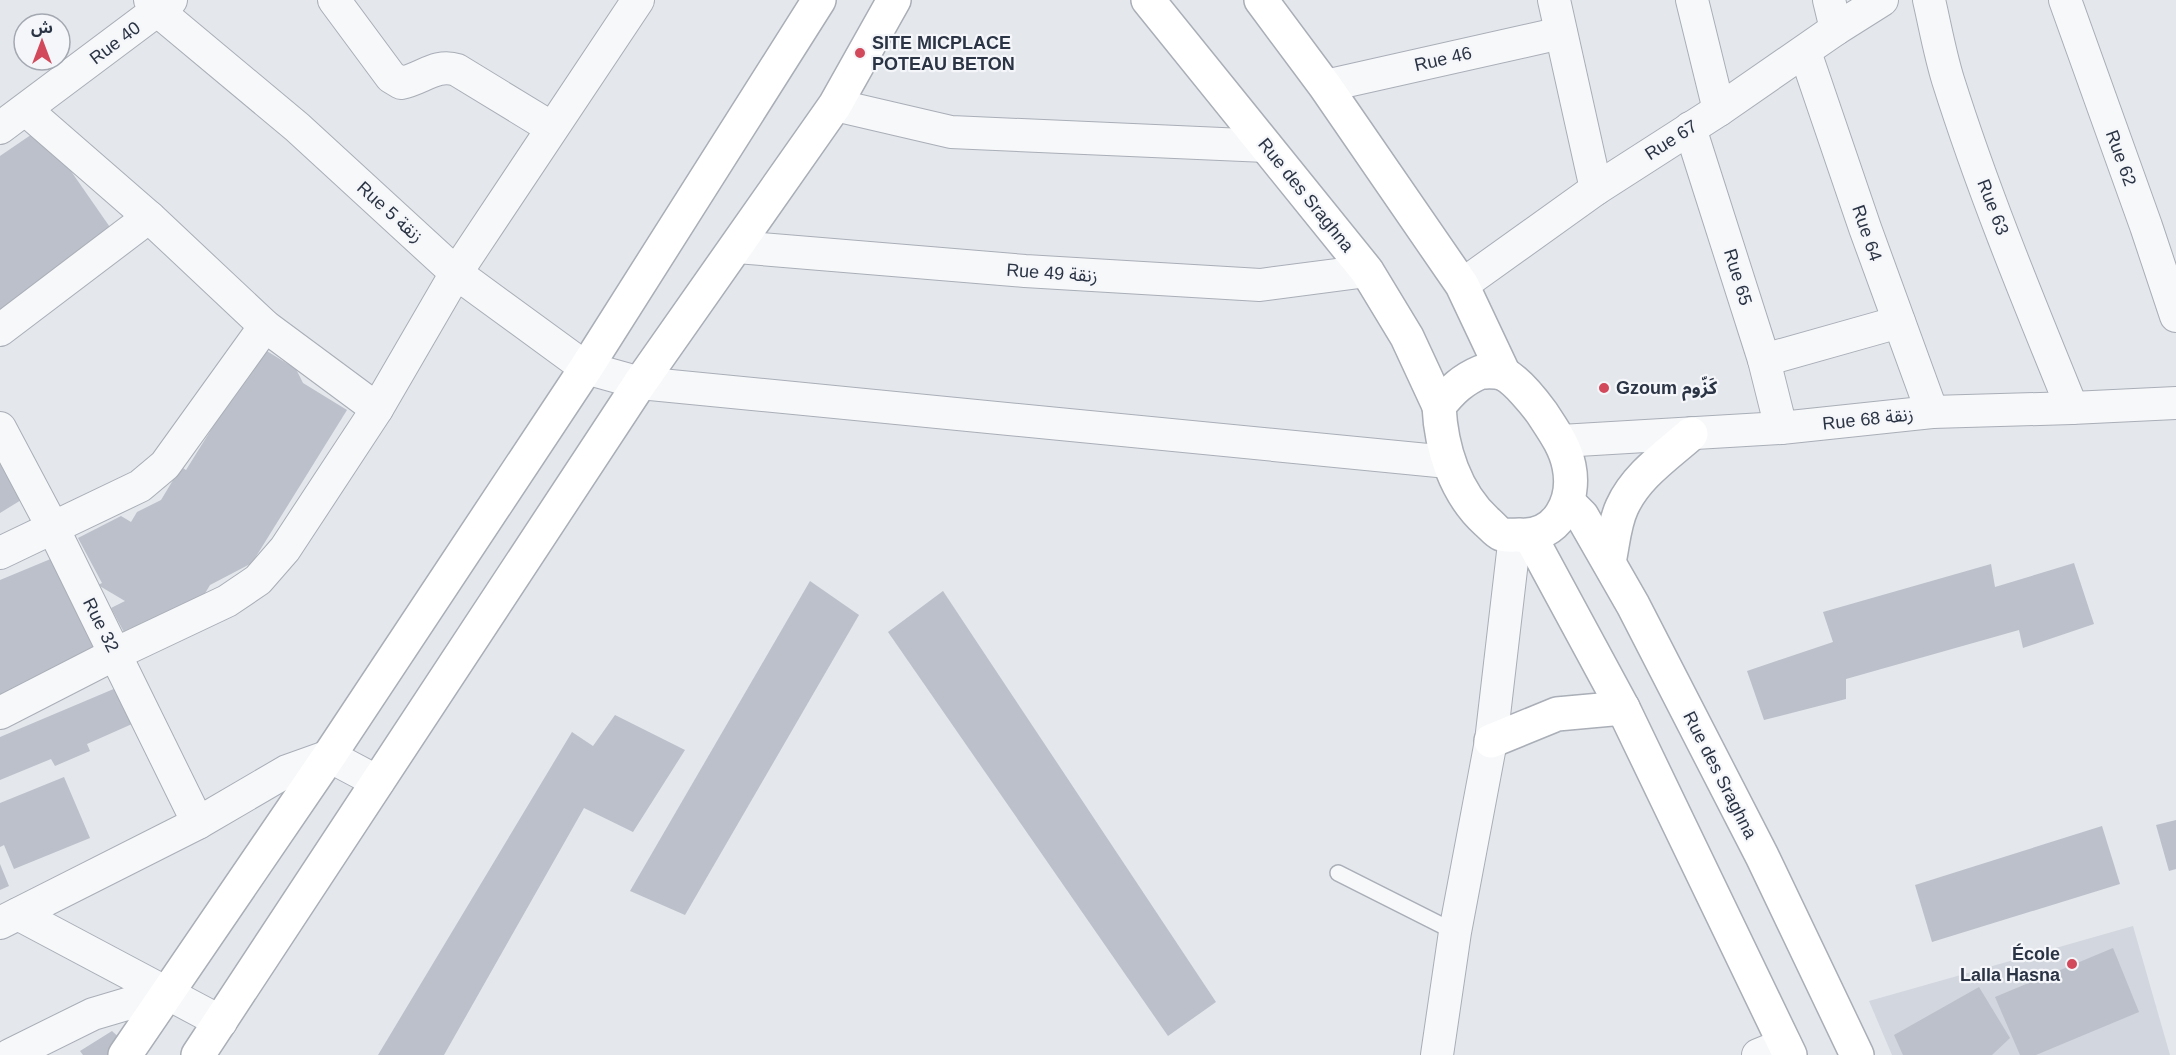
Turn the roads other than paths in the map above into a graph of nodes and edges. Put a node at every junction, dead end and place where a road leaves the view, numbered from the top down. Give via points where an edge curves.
1 (334, 0) edge
2 (638, 0) edge
3 (819, 0) edge
4 (894, 0) edge
5 (1148, 0) edge
6 (1262, 0) edge
7 (1554, 0) edge
8 (1692, 0) edge
9 (1882, 0) edge
10 (1929, 0) edge
11 (2065, 0) edge
12 (160, 4) edge
13 (1832, 15) edge
14 (1561, 33) junction
15 (1805, 52) junction
16 (1325, 86) junction
17 (835, 105) junction
18 (26, 110) junction
19 (1719, 110) junction
20 (0, 128) edge
21 (552, 128) junction
22 (1690, 128) junction
23 (1266, 146) junction
24 (1596, 189) junction
25 (149, 217) junction
26 (737, 247) junction
27 (1367, 271) junction
28 (456, 273) junction
29 (1462, 285) junction
30 (2176, 316) edge
31 (1899, 322) junction
32 (265, 326) junction
33 (0, 330) edge
34 (1764, 360) junction
35 (586, 368) junction
36 (1504, 374) junction
37 (640, 383) junction
38 (2176, 403) edge
39 (1439, 406) junction
40 (2072, 408) junction
41 (377, 409) junction
42 (1932, 412) junction
43 (0, 428) edge
44 (1781, 428) junction
45 (1691, 434) junction
46 (1561, 441) junction
47 (1448, 462) junction
48 (1568, 502) junction
49 (52, 526) junction
50 (1523, 535) junction
51 (0, 553) edge
52 (1609, 562) junction
53 (115, 654) junction
54 (1623, 708) junction
55 (0, 713) edge
56 (1491, 741) junction
57 (329, 756) junction
58 (378, 782) junction
59 (198, 823) junction
60 (1338, 873) dead end
61 (9, 919) edge
62 (1455, 932) junction
63 (167, 992) junction
64 (220, 1022) junction
65 (1778, 1051) edge
66 (1434, 1054) edge
67 (10, 1055) edge
68 (125, 1055) edge
69 (198, 1055) edge
70 (1857, 1055) edge

1 - 21 street via 392,77 401,83 447,67 458,70
2 - 21 street
3 - 35 street
4 - 17 street
5 - 23 street, Rue des Sraghna
6 - 16 street
7 - 14 street
8 - 19 street
9 - 13 street, Rue 67
10 - 40 street, Rue 63 via 1947,77 1974,156
11 - 30 street, Rue 62
12 - 18 street, Rue 40
12 - 28 street, Rue 5 زنقة
13 - 15 street, Rue 67
14 - 16 street, Rue 46
14 - 24 street
15 - 19 street, Rue 67
15 - 31 street, Rue 64
16 - 29 street
17 - 23 street via 951,132
17 - 26 street
18 - 20 street, Rue 40
18 - 25 street
19 - 22 street, Rue 67
21 - 28 street
22 - 24 street, Rue 67
22 - 34 street, Rue 65
23 - 27 street, Rue des Sraghna
24 - 29 street, Rue 67
25 - 32 street
25 - 33 street
26 - 27 street, Rue 49 زنقة via 1025,272 1260,285
26 - 37 street
27 - 39 street, Rue des Sraghna via 1407,337
28 - 35 street, Rue 5 زنقة
28 - 41 street
29 - 36 street
31 - 34 street
31 - 42 street, Rue 64
32 - 41 street
32 - 49 street via 165,465 140,486
34 - 44 street, Rue 65
35 - 37 street, Rue 5 زنقة
35 - 57 street
36 - 39 street via 1481,372 1465,379
36 - 46 street via 1534,401
37 - 47 street, Rue 5 زنقة
37 - 58 street
38 - 40 street, Rue 68 زنقة
39 - 47 street
40 - 42 street, Rue 68 زنقة
41 - 53 street via 285,549 258,579 227,601
42 - 44 street, Rue 68 زنقة
43 - 49 street, Rue 32
44 - 45 street, Rue 68 زنقة
45 - 46 street, Rue 68 زنقة
45 - 52 street via 1632,489 1621,508
46 - 48 street via 1569,466
47 - 50 street via 1479,514 1501,534
48 - 50 street via 1551,528
48 - 52 street, Rue des Sraghna via 1582,516
49 - 51 street
49 - 53 street, Rue 32
50 - 54 street
50 - 56 street
52 - 70 street, Rue des Sraghna via 1762,856
53 - 55 street
53 - 59 street, Rue 32
54 - 56 street via 1557,714
54 - 65 street
56 - 62 street
57 - 58 street
57 - 59 street via 286,771
57 - 63 street
58 - 64 street
59 - 61 street
60 - 62 lane
61 - 63 street
62 - 66 street
63 - 64 street
63 - 67 street via 93,1014
63 - 68 street
64 - 69 street

